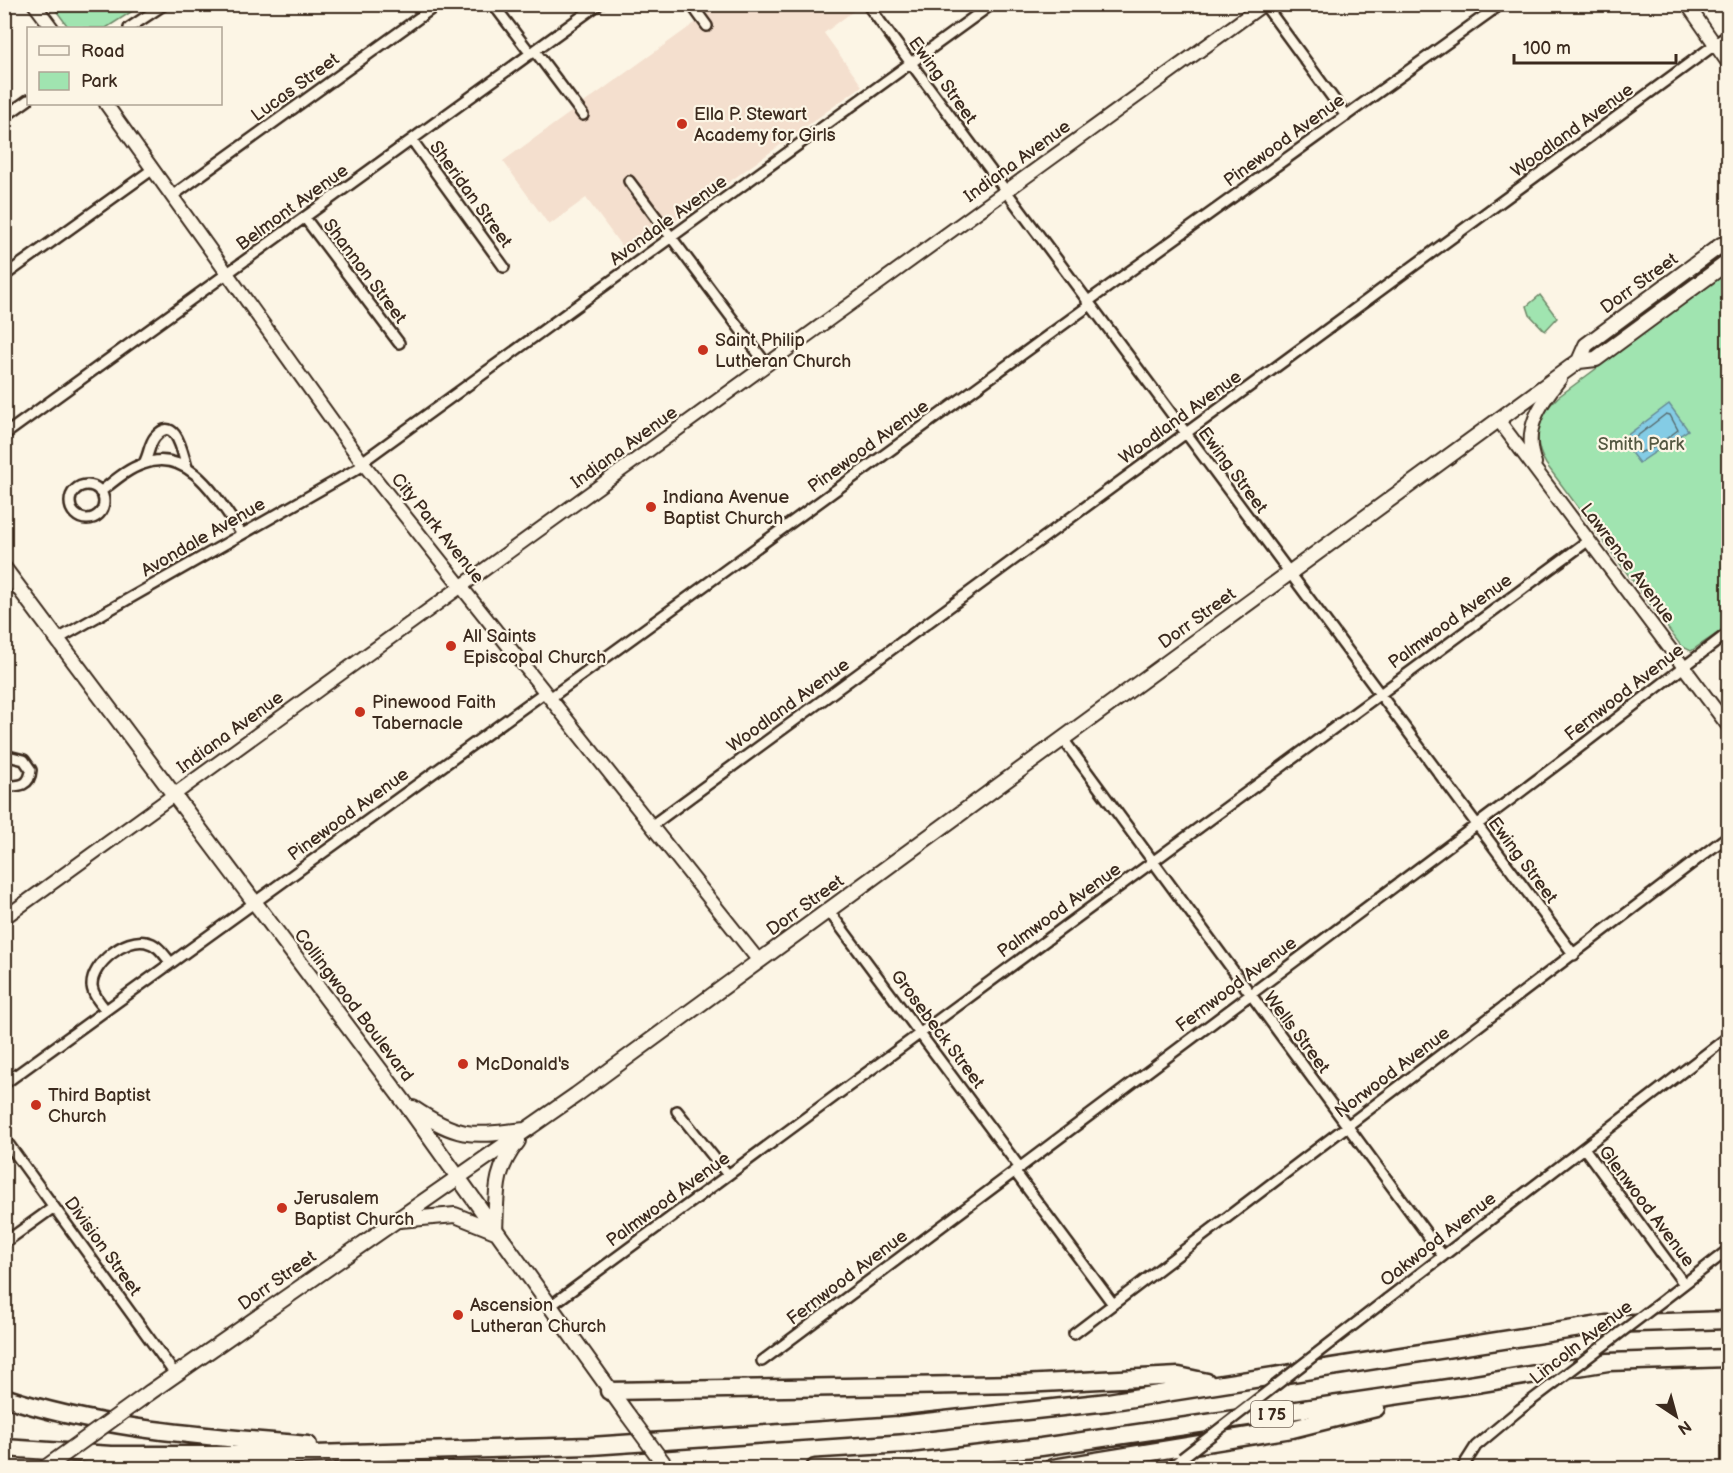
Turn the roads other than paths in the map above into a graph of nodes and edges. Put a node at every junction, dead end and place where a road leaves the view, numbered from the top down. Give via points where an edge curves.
1 (34, 4) edge
2 (165, 4) edge
3 (438, 4) edge
4 (494, 4) edge
5 (599, 4) edge
6 (691, 4) edge
7 (867, 4) edge
8 (992, 4) edge
9 (1264, 4) edge
10 (1501, 4) edge
11 (1687, 4) edge
12 (707, 26) dead end
13 (51, 27) edge
14 (130, 27) edge
15 (1728, 35) edge
16 (1716, 45) junction
17 (533, 53) junction
18 (1728, 63) edge
19 (911, 65) junction
20 (27, 100) edge
21 (107, 105) edge
22 (582, 115) dead end
23 (1346, 116) junction
24 (4, 117) edge
25 (412, 140) junction
26 (153, 169) junction
27 (629, 181) dead end
28 (1006, 192) junction
29 (172, 196) junction
30 (305, 218) junction
31 (672, 238) junction
32 (1728, 243) edge
33 (1728, 262) edge
34 (504, 267) dead end
35 (226, 275) junction
36 (4, 276) edge
37 (1088, 303) junction
38 (399, 343) dead end
39 (1579, 362) junction
40 (767, 365) junction
41 (1566, 372) junction
42 (1499, 421) junction
43 (1185, 434) junction
44 (4, 435) edge
45 (144, 463) junction
46 (363, 463) junction
47 (187, 467) junction
48 (1540, 475) junction
49 (100, 492) dead end
50 (242, 534) junction
51 (1588, 540) junction
52 (4, 568) edge
53 (1289, 574) junction
54 (462, 587) junction
55 (1728, 633) edge
56 (58, 639) junction
57 (1684, 667) junction
58 (547, 695) junction
59 (1378, 695) junction
60 (1728, 726) edge
61 (1062, 739) junction
62 (4, 755) edge
63 (4, 786) edge
64 (175, 794) junction
65 (1476, 825) junction
66 (651, 826) junction
67 (1728, 836) edge
68 (1153, 861) junction
69 (255, 902) junction
70 (828, 910) junction
71 (4, 918) edge
72 (1574, 955) junction
73 (759, 961) junction
74 (171, 963) junction
75 (1249, 995) junction
76 (106, 1010) junction
77 (920, 1033) junction
78 (1728, 1037) edge
79 (4, 1084) edge
80 (405, 1103) junction
81 (677, 1111) dead end
82 (1347, 1127) junction
83 (527, 1130) junction
84 (4, 1138) edge
85 (1584, 1148) junction
86 (1018, 1170) junction
87 (728, 1175) junction
88 (457, 1177) junction
89 (54, 1207) junction
90 (392, 1222) junction
91 (495, 1231) junction
92 (4, 1243) edge
93 (1728, 1250) edge
94 (1443, 1256) junction
95 (1684, 1284) junction
96 (1113, 1304) junction
97 (549, 1307) junction
98 (1728, 1320) edge
99 (1074, 1334) dead end
100 (1728, 1359) edge
101 (762, 1361) dead end
102 (175, 1374) junction
103 (1216, 1383) junction
104 (1476, 1384) junction
105 (609, 1391) junction
106 (4, 1397) edge
107 (4, 1448) edge
108 (375, 1451) junction
109 (45, 1468) edge
110 (668, 1468) edge
111 (815, 1468) edge
112 (1053, 1468) edge
113 (1170, 1468) edge
114 (1462, 1468) edge

1 - 13 street
2 - 14 street
3 - 29 street, Lucas Street
4 - 17 street
5 - 17 street, Belmont Avenue
6 - 12 street
7 - 19 street, Ewing Street
8 - 19 street, Avondale Avenue
9 - 23 street
9 - 28 street, Indiana Avenue
10 - 23 street, Pinewood Avenue
11 - 16 street
15 - 16 street, Woodland Avenue
16 - 18 street
16 - 43 street, Woodland Avenue
17 - 22 street
17 - 25 street, Belmont Avenue
19 - 28 street, Ewing Street
19 - 31 street, Avondale Avenue
20 - 24 street
21 - 26 street, City Park Avenue
23 - 37 street, Pinewood Avenue
25 - 30 street, Belmont Avenue
25 - 34 street, Sheridan Street
26 - 29 street, City Park Avenue
26 - 36 street
27 - 31 street
28 - 37 street, Ewing Street
28 - 40 street, Indiana Avenue
29 - 35 street, City Park Avenue
30 - 35 street, Belmont Avenue
30 - 38 street, Shannon Street
31 - 40 street
31 - 46 street, Avondale Avenue
32 - 39 main road, Dorr Street via 1586,345
33 - 39 main road, Dorr Street via 1596,359
35 - 44 street, Belmont Avenue
35 - 46 street, City Park Avenue
37 - 43 street, Ewing Street
37 - 58 street, Pinewood Avenue
39 - 41 main road, Dorr Street
40 - 54 street, Indiana Avenue
41 - 42 main road, Dorr Street
41 - 48 street via 1534,420 1531,449
42 - 48 street, Lawrence Avenue
42 - 53 main road, Dorr Street
43 - 53 street, Ewing Street
43 - 66 street, Woodland Avenue
45 - 47 street via 167,461
45 - 47 street via 153,438 170,431 182,444
45 - 49 street
46 - 50 street, Avondale Avenue
46 - 54 street, City Park Avenue
47 - 50 street via 208,487
48 - 51 street, Lawrence Avenue
50 - 56 street, Avondale Avenue
51 - 57 street, Lawrence Avenue
51 - 59 street, Palmwood Avenue
52 - 56 main road, Collingwood Boulevard
53 - 59 street, Ewing Street
53 - 61 main road, Dorr Street
54 - 58 street, City Park Avenue
54 - 64 street, Indiana Avenue
55 - 57 street, Fernwood Avenue
56 - 64 main road, Collingwood Boulevard
57 - 60 street, Lawrence Avenue
57 - 65 street, Fernwood Avenue
58 - 66 street, City Park Avenue
58 - 69 street, Pinewood Avenue
59 - 65 street, Ewing Street
59 - 68 street, Palmwood Avenue
61 - 68 street, Wells Street
61 - 70 main road, Dorr Street
62 - 63 street via 24,760 31,770 22,786
64 - 69 main road, Collingwood Boulevard
64 - 71 street, Indiana Avenue
65 - 72 street, Ewing Street
65 - 75 street, Fernwood Avenue
66 - 73 street, City Park Avenue
67 - 72 street, Norwood Avenue
68 - 75 street, Wells Street
68 - 77 street, Palmwood Avenue
69 - 74 street, Pinewood Avenue
69 - 80 main road, Collingwood Boulevard
70 - 73 main road, Dorr Street
70 - 77 street, Grosebeck Street
72 - 82 street, Norwood Avenue
73 - 83 main road, Dorr Street
74 - 76 street, Pinewood Avenue
74 - 76 street via 149,942 125,945 103,962 92,979 93,992
75 - 82 street, Wells Street
75 - 86 street, Fernwood Avenue
76 - 79 street, Pinewood Avenue
77 - 86 street, Grosebeck Street
77 - 87 street, Palmwood Avenue
78 - 85 street, Oakwood Avenue
80 - 83 main road via 433,1122 471,1136
80 - 88 main road, Collingwood Boulevard
81 - 87 street
82 - 94 street, Wells Street
82 - 96 street, Norwood Avenue
83 - 88 main road, Dorr Street
83 - 91 main road via 508,1154 498,1176
84 - 89 street, Division Street
85 - 94 street, Oakwood Avenue
85 - 95 street, Glenwood Avenue
86 - 96 street, Grosebeck Street
86 - 101 street, Fernwood Avenue
87 - 97 street, Palmwood Avenue
88 - 90 main road, Dorr Street
88 - 91 main road, Collingwood Boulevard
89 - 92 street
89 - 102 street, Division Street
90 - 91 main road via 455,1215
90 - 102 main road, Dorr Street
91 - 97 main road, Collingwood Boulevard
93 - 95 street, Lincoln Avenue
94 - 113 street, Oakwood Avenue, bridge
95 - 114 street, Lincoln Avenue, bridge via 1519,1410 1476,1446
96 - 99 street, Norwood Avenue
97 - 105 main road, Collingwood Boulevard
98 - 103 highway, I 75 via 1606,1324
100 - 104 highway, I 75 via 1608,1362
102 - 109 main road, Dorr Street, bridge
103 - 105 highway via 1179,1376 1022,1384
103 - 108 highway, I 75 via 1108,1402 899,1425 685,1441
104 - 111 highway, I 75 via 1041,1447 914,1462
104 - 112 highway via 1292,1429
105 - 110 main road, Collingwood Boulevard, bridge
106 - 108 highway via 86,1419 150,1430
107 - 108 highway, I 75 via 111,1455

